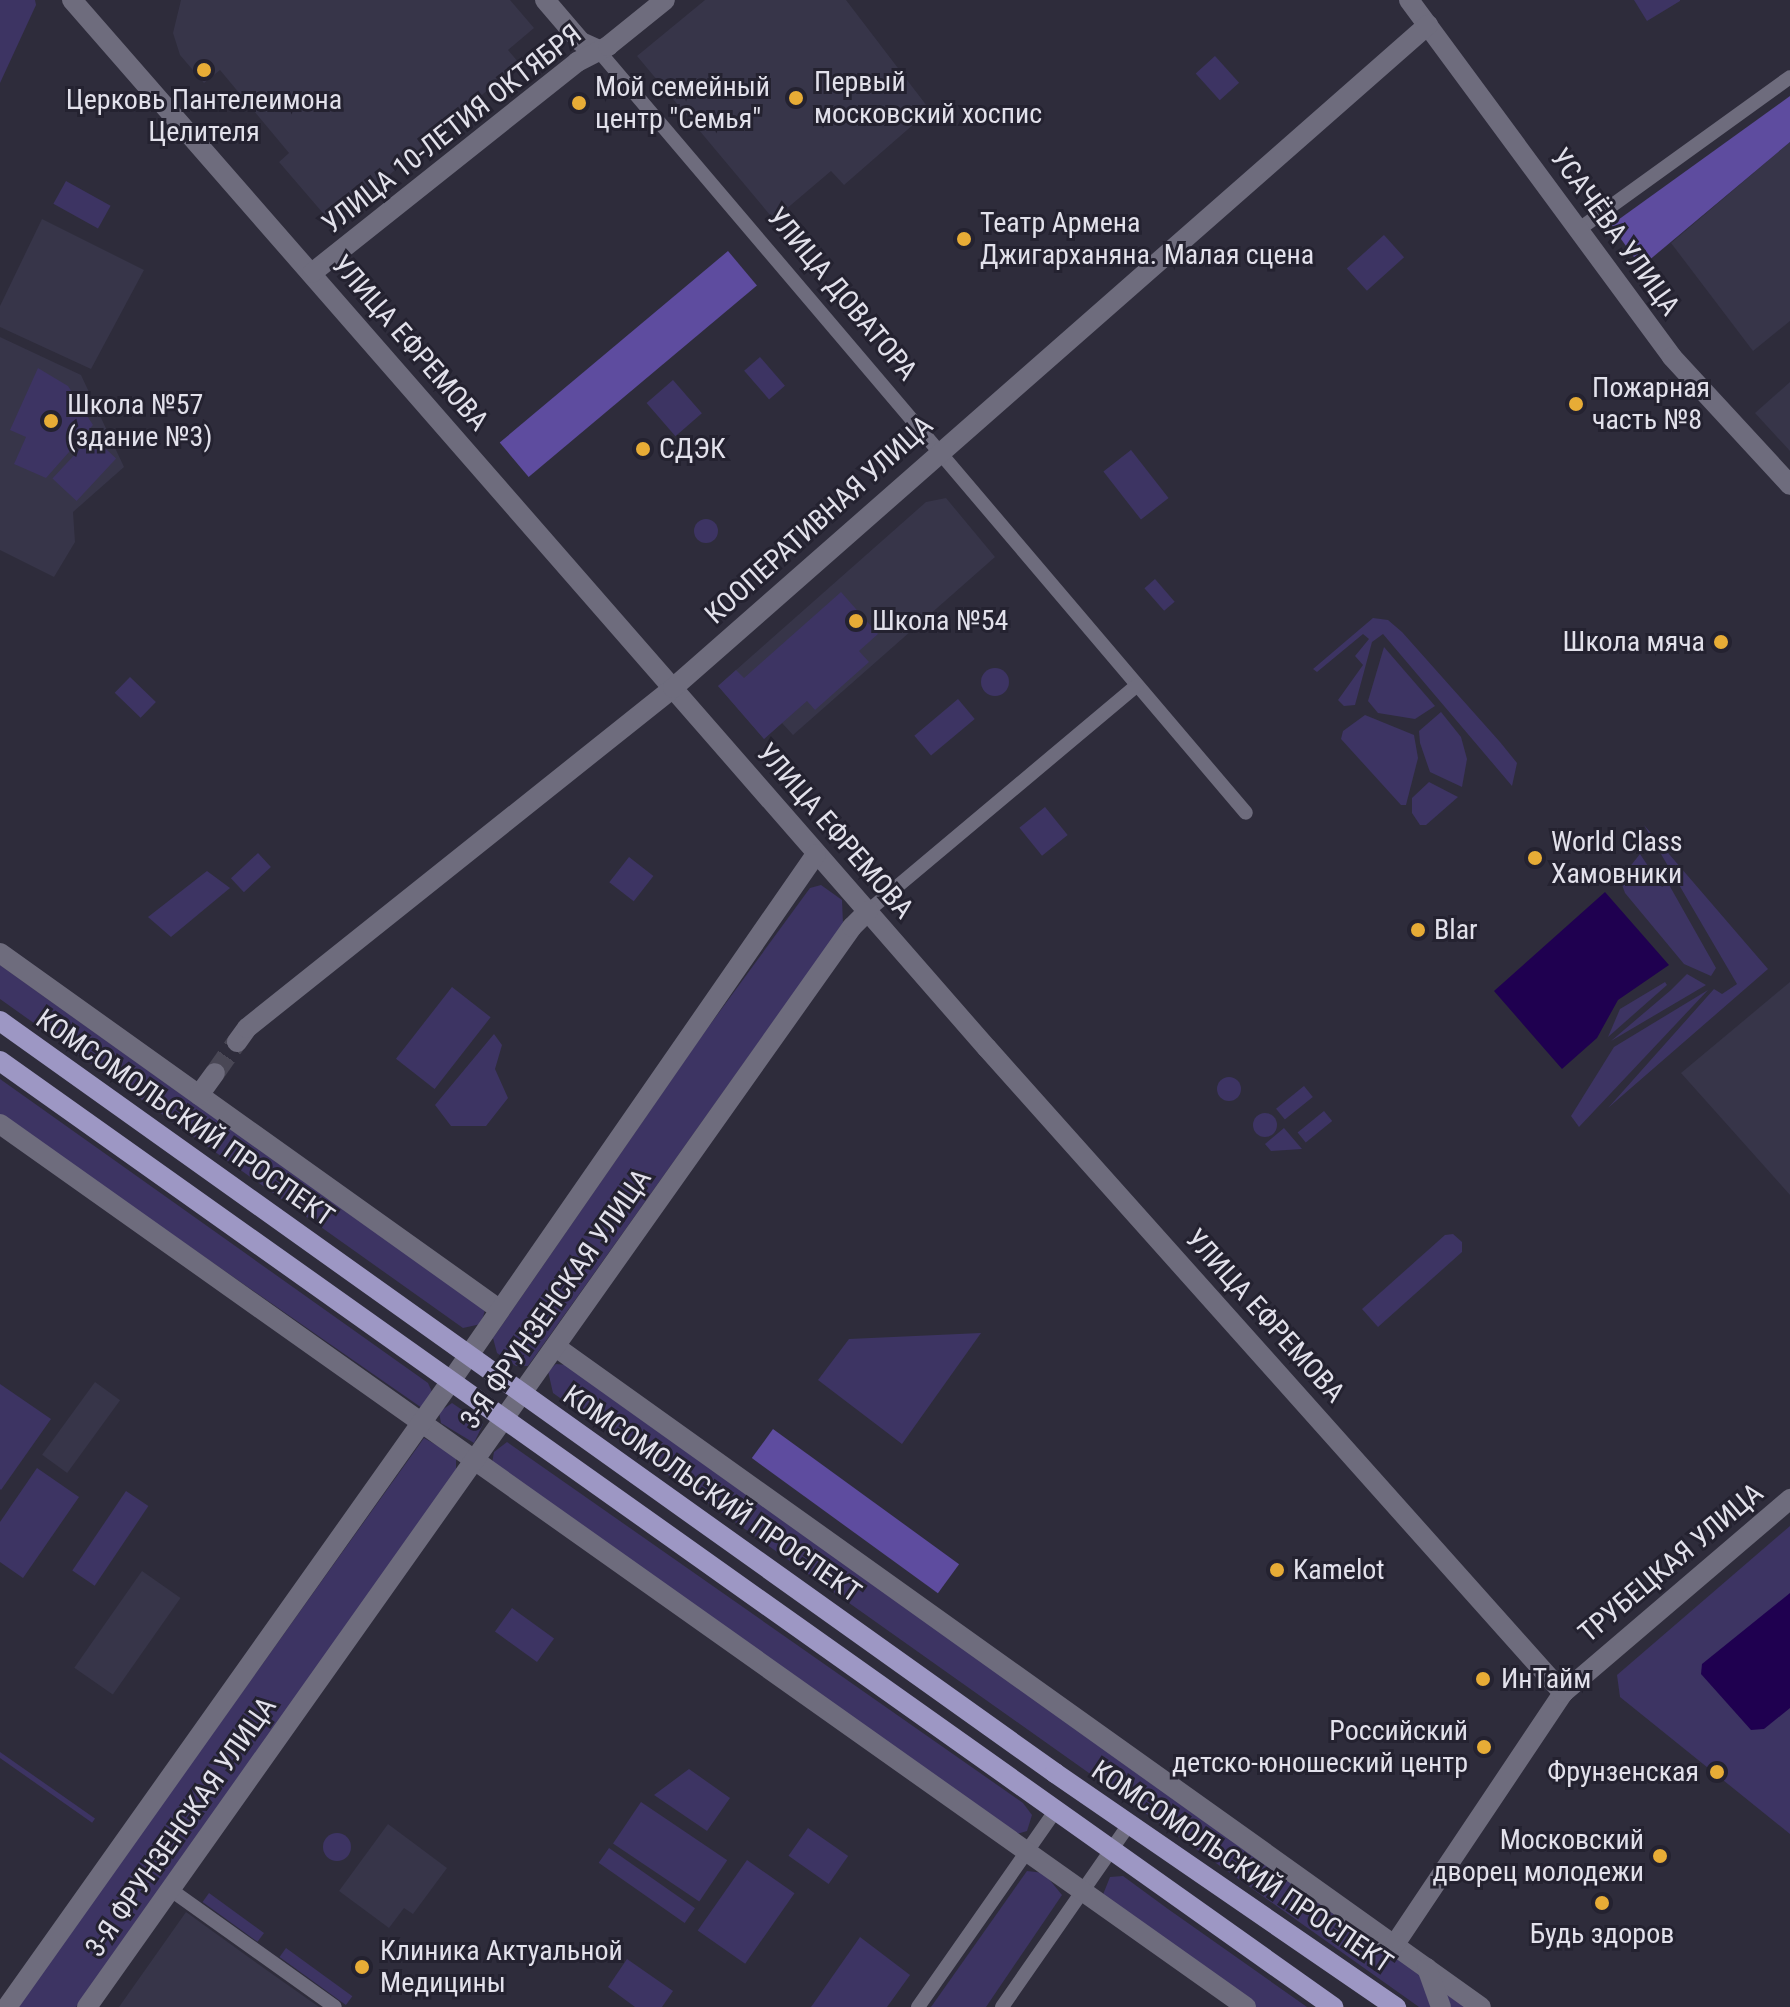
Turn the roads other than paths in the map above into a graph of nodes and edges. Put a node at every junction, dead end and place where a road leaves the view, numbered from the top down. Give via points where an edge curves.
1 (72, 0) edge
2 (545, 0) edge
3 (665, 0) edge
4 (1409, 0) edge
5 (1428, 25) junction
6 (597, 49) junction
7 (1790, 77) edge
8 (1578, 230) junction
9 (312, 273) junction
10 (938, 451) junction
11 (1790, 485) edge
12 (1137, 685) junction
13 (673, 688) junction
14 (1246, 813) dead end
15 (816, 854) junction
16 (868, 911) junction
17 (0, 953) edge
18 (0, 1021) edge
19 (237, 1042) tunnel mouth
20 (0, 1061) edge
21 (215, 1073) tunnel mouth
22 (199, 1095) junction
23 (0, 1124) edge
24 (499, 1309) junction
25 (556, 1347) junction
26 (469, 1355) junction
27 (451, 1381) junction
28 (523, 1394) junction
29 (505, 1419) junction
30 (422, 1422) junction
31 (476, 1461) junction
32 (1790, 1499) edge
33 (1563, 1693) junction
34 (1056, 1810) junction
35 (1129, 1824) junction
36 (1112, 1849) junction
37 (1027, 1852) junction
38 (171, 1890) junction
39 (1082, 1891) junction
40 (1395, 1944) junction
41 (1427, 1968) junction
42 (7, 2007) edge
43 (87, 2007) edge
44 (335, 2007) edge
45 (918, 2007) edge
46 (1002, 2007) edge
47 (1246, 2007) edge
48 (1333, 2007) edge
49 (1396, 2007) edge
50 (1441, 2007) edge
51 (1481, 2007) edge

1 - 9 street, УЛИЦА ЕФРЕМОВА
2 - 6 street, УЛИЦА ДОВАТОРА via 581,42
3 - 6 street, УЛИЦА 10-ЛЕТИЯ ОКТЯБРЯ
4 - 5 street, УСАЧЁВА УЛИЦА
5 - 8 street, УСАЧЁВА УЛИЦА
5 - 10 street, КООПЕРАТИВНАЯ УЛИЦА
6 - 9 street, УЛИЦА 10-ЛЕТИЯ ОКТЯБРЯ
6 - 10 street, УЛИЦА ДОВАТОРА
7 - 8 street
8 - 11 street, УСАЧЁВА УЛИЦА via 1703,394
9 - 13 street, УЛИЦА ЕФРЕМОВА
10 - 12 street, УЛИЦА ДОВАТОРА
10 - 13 street, КООПЕРАТИВНАЯ УЛИЦА
12 - 14 street, УЛИЦА ДОВАТОРА
12 - 16 street, 3-Я ФРУНЗЕНСКАЯ УЛИЦА
13 - 15 street, УЛИЦА ЕФРЕМОВА
13 - 19 street, КООПЕРАТИВНАЯ УЛИЦА via 247,1028
15 - 16 street, УЛИЦА ЕФРЕМОВА
15 - 24 street, 3-Я ФРУНЗЕНСКАЯ УЛИЦА
16 - 25 street, 3-Я ФРУНЗЕНСКАЯ УЛИЦА
16 - 33 street, УЛИЦА ЕФРЕМОВА
17 - 22 street, КОМСОМОЛЬСКИЙ ПРОСПЕКТ
18 - 26 main road, КОМСОМОЛЬСКИЙ ПРОСПЕКТ
20 - 27 main road, КОМСОМОЛЬСКИЙ ПРОСПЕКТ
21 - 22 street
22 - 24 street, КОМСОМОЛЬСКИЙ ПРОСПЕКТ
23 - 30 street
24 - 26 street, 3-Я ФРУНЗЕНСКАЯ УЛИЦА
25 - 28 street, 3-Я ФРУНЗЕНСКАЯ УЛИЦА
25 - 40 street, КОМСОМОЛЬСКИЙ ПРОСПЕКТ
26 - 27 street, 3-Я ФРУНЗЕНСКАЯ УЛИЦА
26 - 28 main road, КОМСОМОЛЬСКИЙ ПРОСПЕКТ
27 - 29 main road, КОМСОМОЛЬСКИЙ ПРОСПЕКТ
27 - 30 street, 3-Я ФРУНЗЕНСКАЯ УЛИЦА
28 - 29 street, 3-Я ФРУНЗЕНСКАЯ УЛИЦА
28 - 35 main road, КОМСОМОЛЬСКИЙ ПРОСПЕКТ
29 - 31 street, 3-Я ФРУНЗЕНСКАЯ УЛИЦА
29 - 34 main road, КОМСОМОЛЬСКИЙ ПРОСПЕКТ
30 - 31 street
30 - 42 street, 3-Я ФРУНЗЕНСКАЯ УЛИЦА
31 - 37 street
31 - 38 street, 3-Я ФРУНЗЕНСКАЯ УЛИЦА
32 - 33 street, ТРУБЕЦКАЯ УЛИЦА
33 - 40 street, ТРУБЕЦКАЯ УЛИЦА
34 - 36 main road, КОМСОМОЛЬСКИЙ ПРОСПЕКТ
34 - 37 street
35 - 36 street
35 - 49 main road, КОМСОМОЛЬСКИЙ ПРОСПЕКТ
36 - 39 street
36 - 48 main road, КОМСОМОЛЬСКИЙ ПРОСПЕКТ
37 - 39 street
37 - 45 street
38 - 43 street, 3-Я ФРУНЗЕНСКАЯ УЛИЦА
38 - 44 street
39 - 46 street
39 - 47 street
40 - 41 street, КОМСОМОЛЬСКИЙ ПРОСПЕКТ
41 - 50 street
41 - 51 street, КОМСОМОЛЬСКИЙ ПРОСПЕКТ

